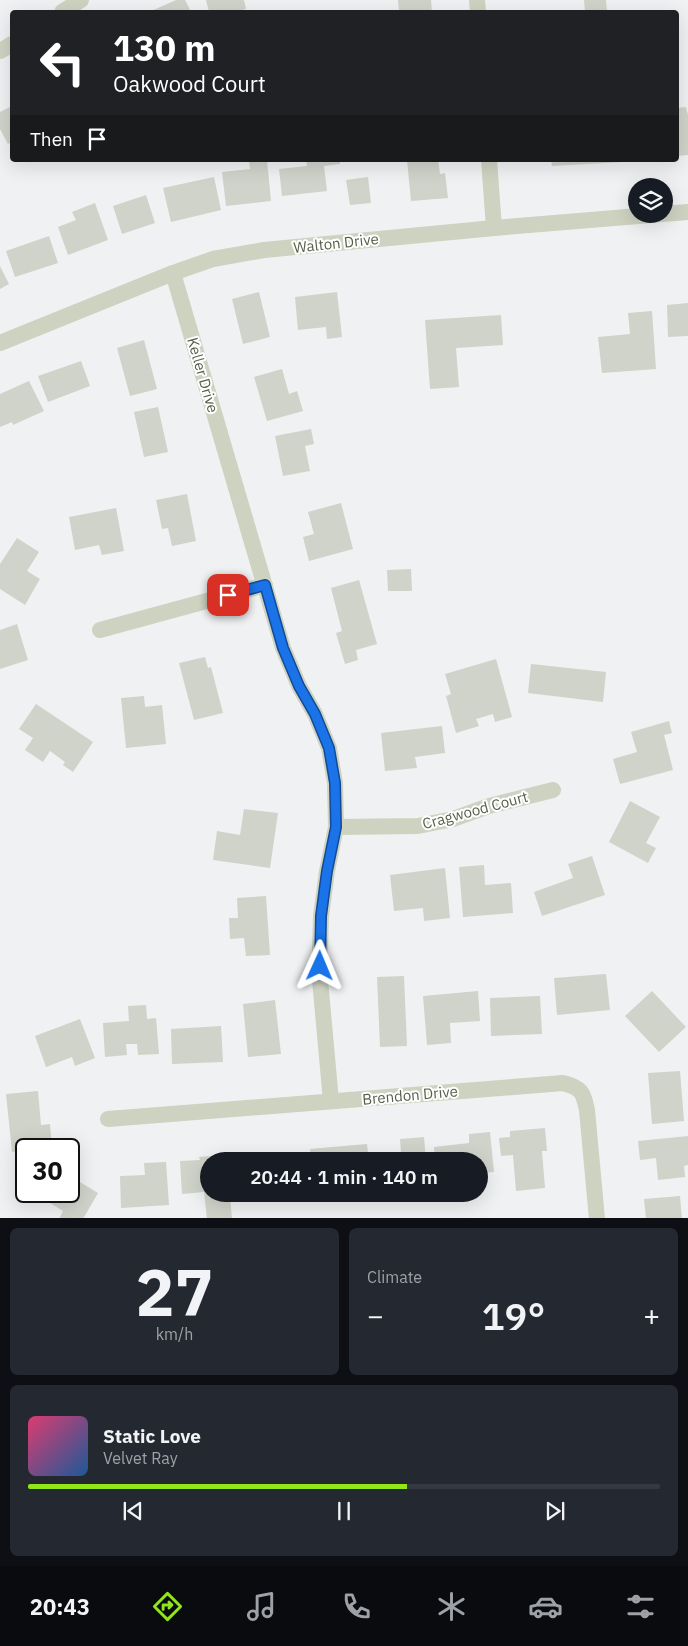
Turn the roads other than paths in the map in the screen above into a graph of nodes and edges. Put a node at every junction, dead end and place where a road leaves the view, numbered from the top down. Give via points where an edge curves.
1 (81, 0) edge
2 (65, 10) edge
3 (489, 162) edge
4 (688, 212) edge
5 (494, 228) junction
6 (173, 273) junction
7 (0, 343) edge
8 (265, 585) junction
9 (100, 630) dead end
10 (553, 790) dead end
11 (336, 827) junction
12 (331, 1101) junction
13 (108, 1118) dead end
14 (597, 1218) edge

1 - 2 street
3 - 5 street
4 - 5 street, Walton Drive
5 - 6 street, Walton Drive via 264,250 213,259
6 - 7 street, Walton Drive
6 - 8 street, Keller Drive
8 - 9 street
8 - 11 street, Keller Drive via 283,648 329,748 335,783
10 - 11 street, Cragwood Court via 418,826
11 - 12 street, Keller Drive via 321,916 320,952
12 - 13 street, Brendon Drive
12 - 14 street, Brendon Drive via 552,1083 576,1087 583,1094 587,1110

